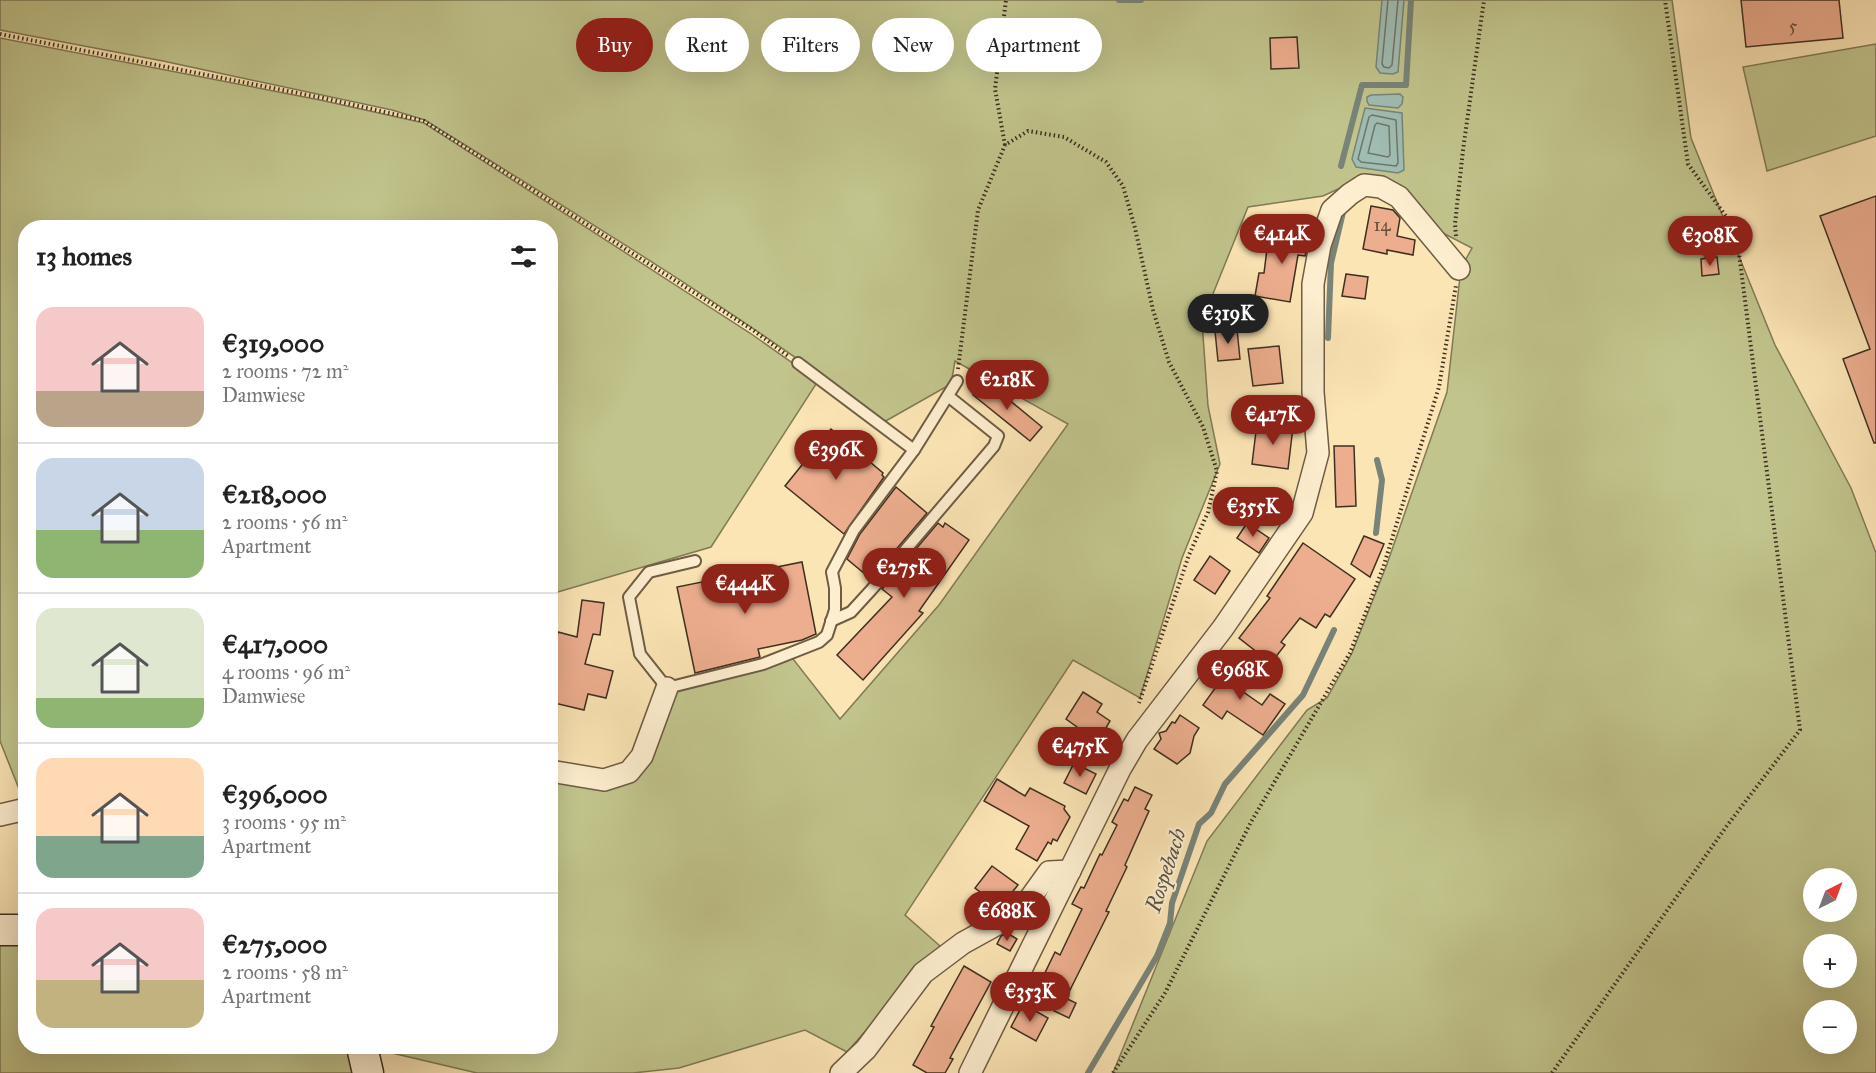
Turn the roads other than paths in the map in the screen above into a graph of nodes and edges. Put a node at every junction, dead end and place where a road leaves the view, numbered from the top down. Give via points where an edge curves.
1 (1459, 269) road end
2 (798, 363) road end
3 (957, 381) road end
4 (948, 396) junction
5 (914, 450) junction
6 (695, 561) dead end
7 (831, 621) junction
8 (667, 688) junction
9 (558, 772) edge
10 (18, 811) edge
11 (0, 815) edge
12 (1070, 871) junction
13 (0, 930) edge
14 (18, 930) edge
15 (364, 1054) edge
16 (368, 1073) edge
17 (841, 1073) edge
18 (970, 1073) edge

1 - 12 street via 1399,197 1381,187 1364,185 1332,210 1320,244 1313,284 1313,392 1318,453 1302,513 1223,628 1137,740
2 - 5 lane
3 - 4 lane
4 - 5 lane
4 - 7 lane via 998,436 994,446 851,612
5 - 7 lane via 854,530 832,572 835,610
6 - 8 lane via 649,572 629,597 640,654
7 - 8 lane via 827,635 798,652
8 - 9 street via 642,756 629,772 604,780
10 - 11 street
12 - 17 street via 1050,872 1021,911 963,944 923,973 866,1049
12 - 18 street
13 - 14 street
15 - 16 street

